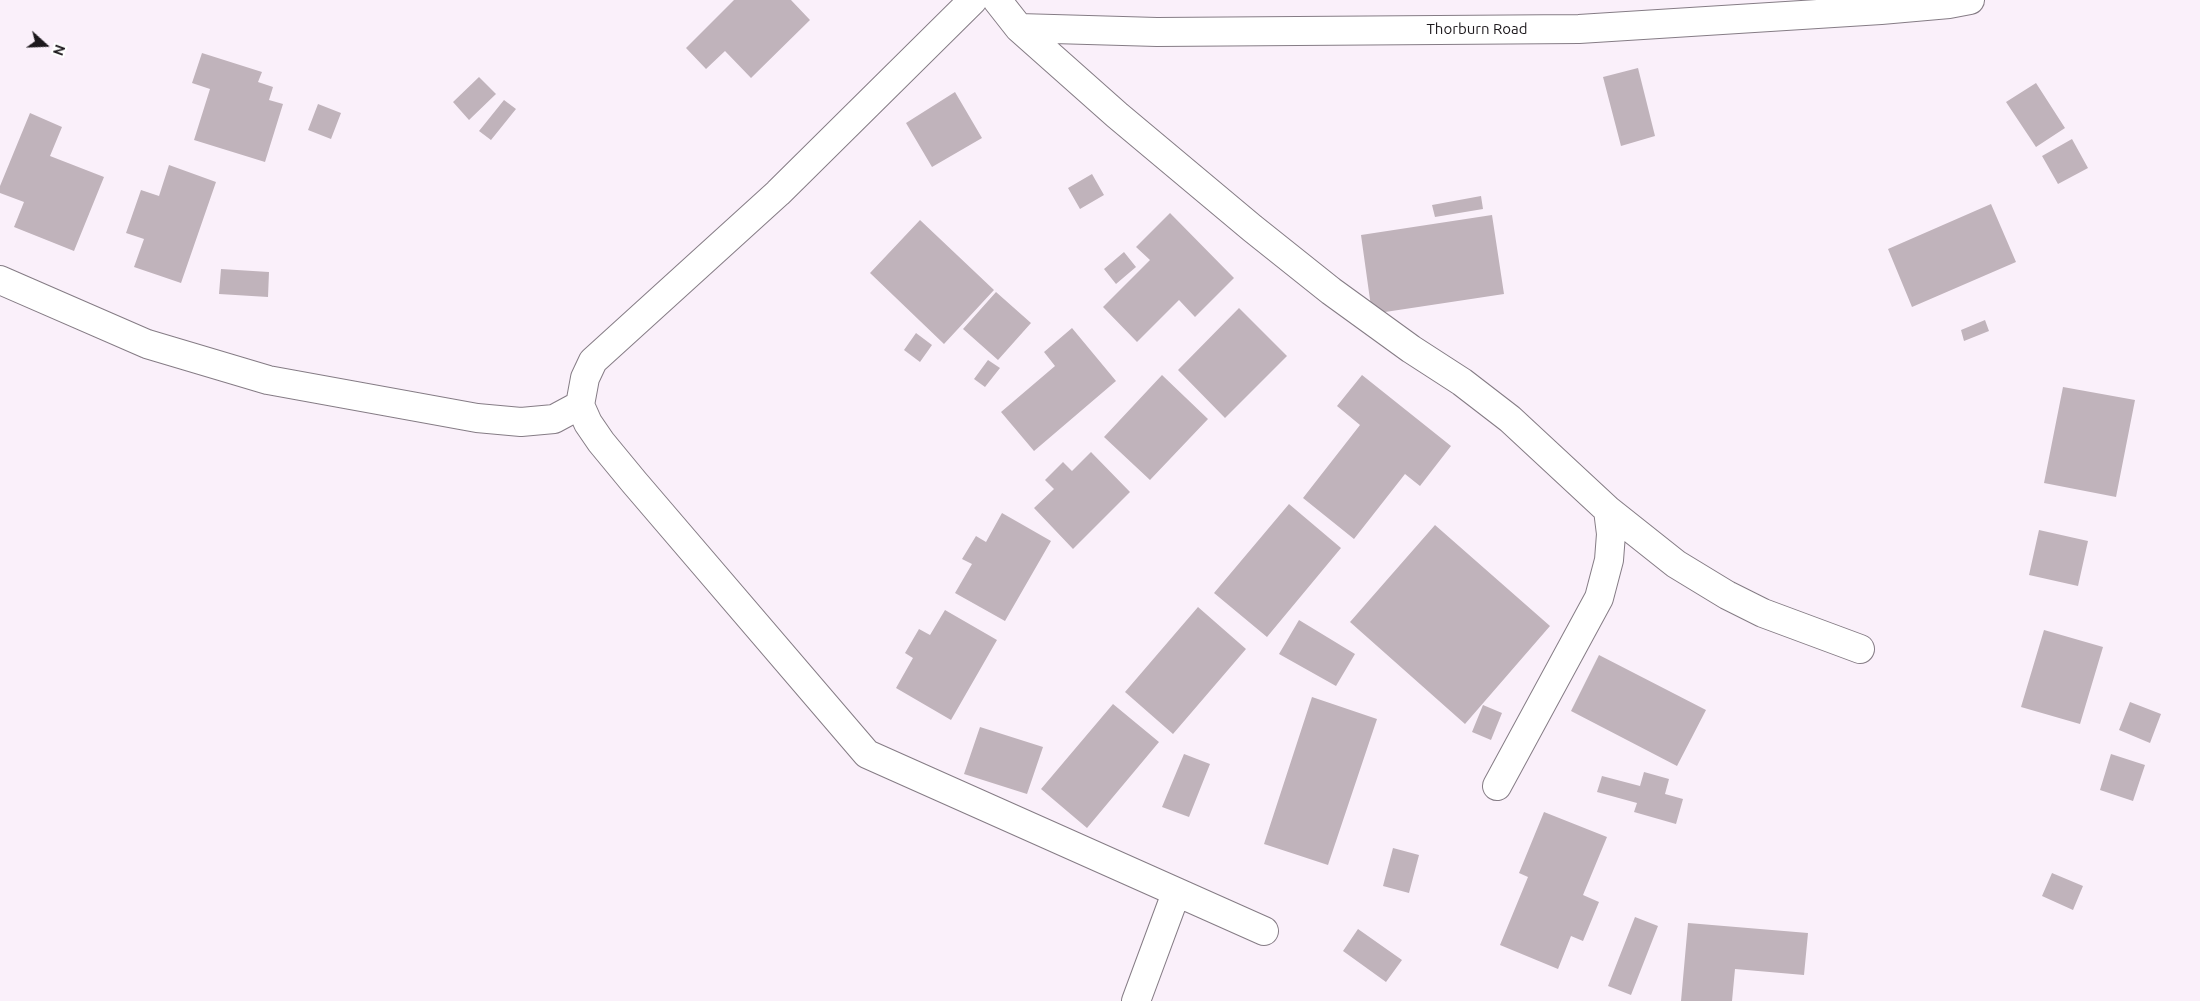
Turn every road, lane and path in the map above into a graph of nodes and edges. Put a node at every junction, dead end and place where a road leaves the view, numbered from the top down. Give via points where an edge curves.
1 (973, 0) edge
2 (996, 0) edge
3 (1970, 0) edge
4 (1778, 8) edge
5 (1019, 28) junction
6 (0, 280) edge
7 (580, 405) junction
8 (1608, 510) junction
9 (1860, 649) dead end
10 (1497, 786) dead end
11 (1176, 892) junction
12 (1264, 931) dead end
13 (1136, 1001) edge

1 - 7 street via 778,193 593,361 585,378
2 - 5 street
3 - 4 street, Thorburn Road via 1911,8
4 - 5 street, Thorburn Road via 1580,29 1157,32
5 - 8 street via 1117,115 1324,285 1510,418
6 - 7 street via 147,344 268,380 477,418 521,422 554,419
7 - 11 street via 597,435 628,475 867,754
8 - 9 street via 1676,564 1727,595 1764,613
8 - 10 street via 1611,534 1599,598
11 - 12 street
11 - 13 street

